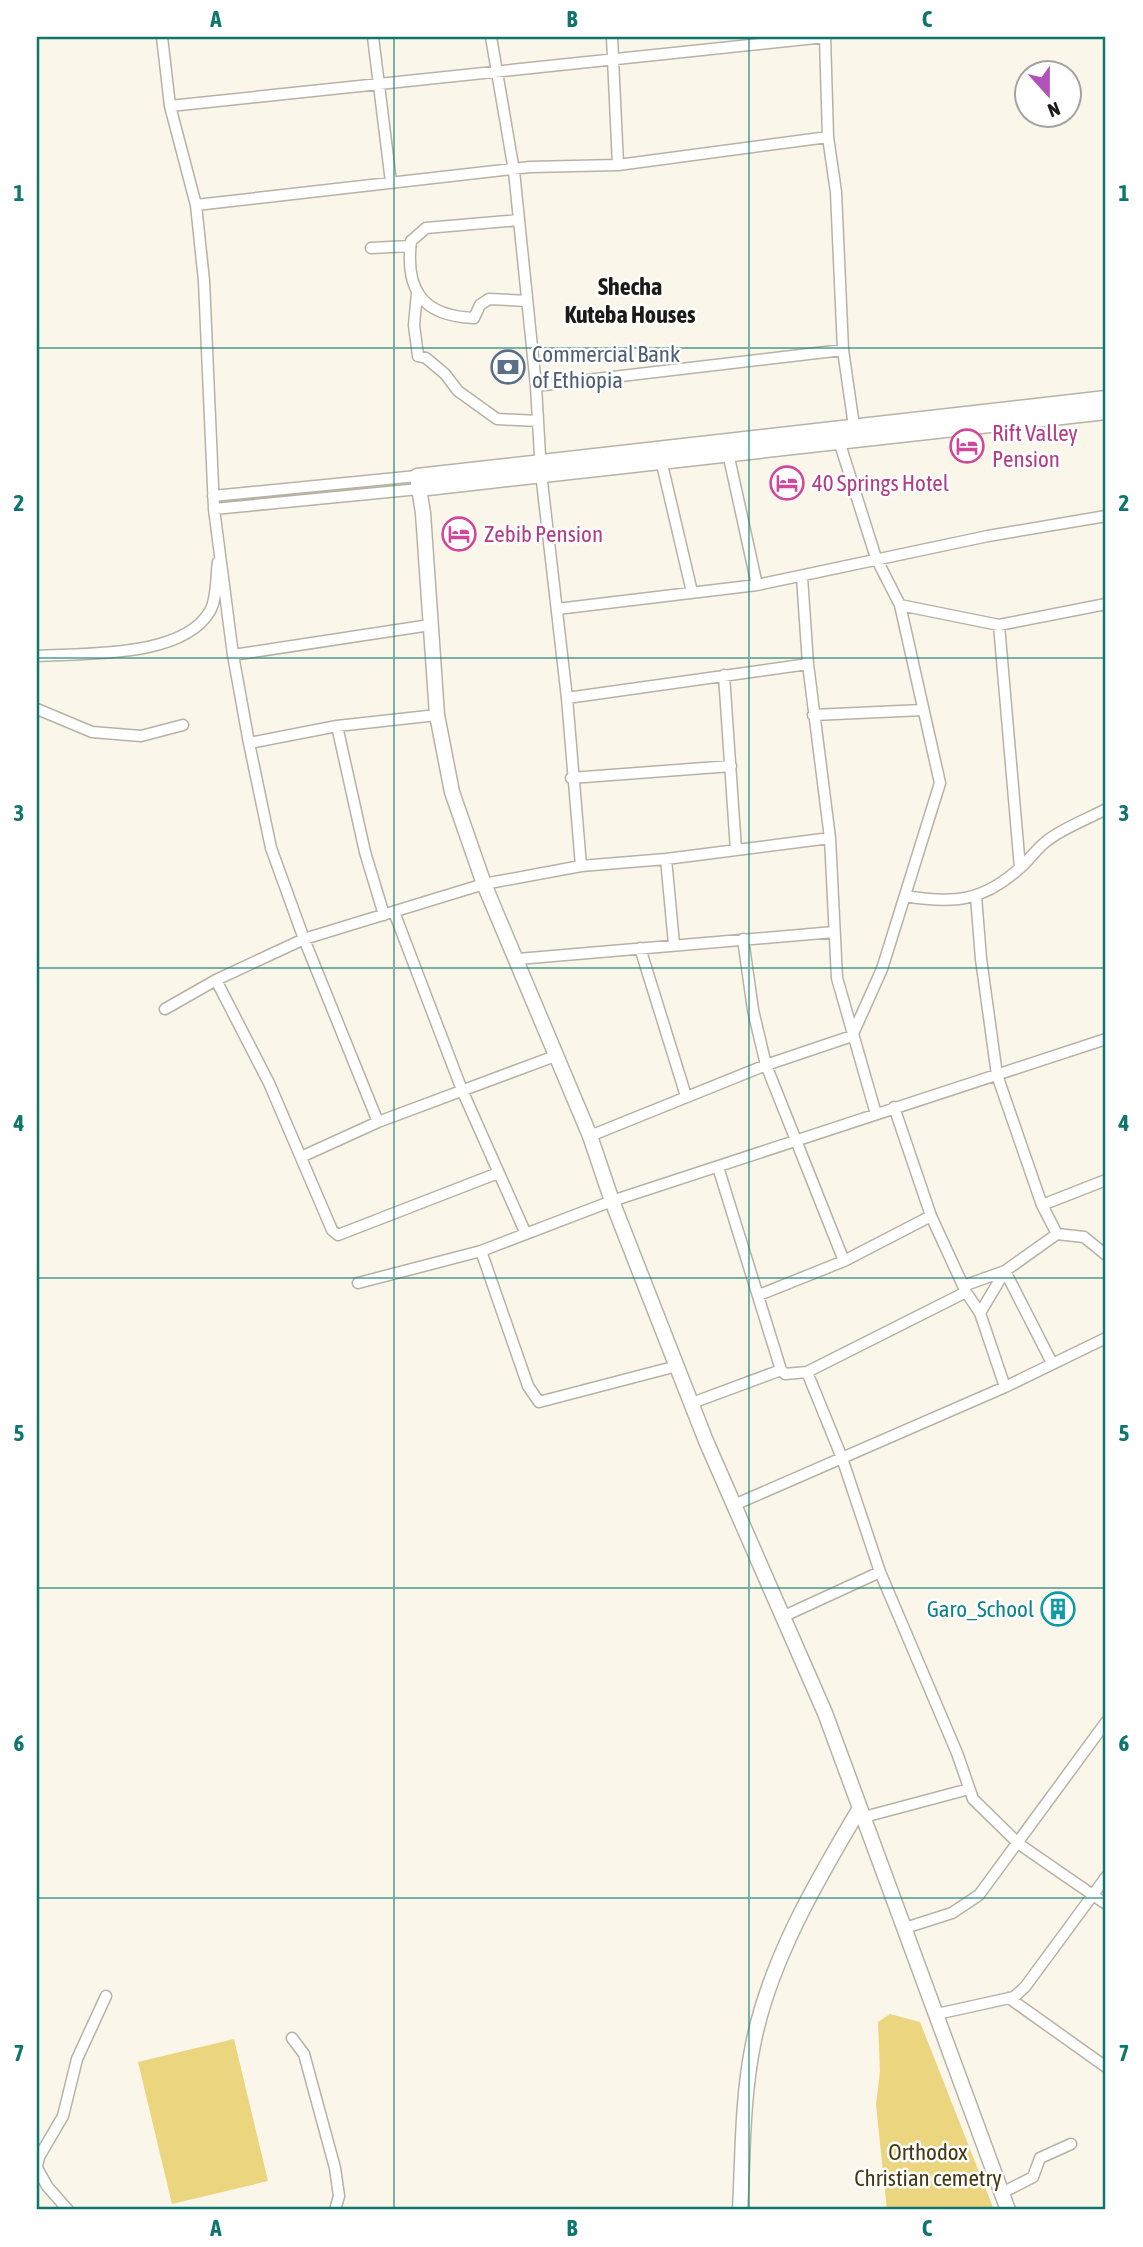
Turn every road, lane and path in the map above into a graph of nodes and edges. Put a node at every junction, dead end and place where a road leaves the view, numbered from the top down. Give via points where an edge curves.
1 (162, 37) edge
2 (373, 37) edge
3 (491, 37) edge
4 (612, 37) edge
5 (825, 37) edge
6 (613, 57) junction
7 (495, 74) junction
8 (379, 85) junction
9 (170, 106) junction
10 (828, 137) junction
11 (618, 165) junction
12 (514, 171) junction
13 (391, 182) junction
14 (196, 205) junction
15 (519, 219) junction
16 (410, 246) junction
17 (371, 248) dead end
18 (416, 293) junction
19 (527, 301) junction
20 (844, 350) junction
21 (536, 386) junction
22 (1106, 398) edge
23 (1106, 412) edge
24 (538, 421) junction
25 (855, 426) junction
26 (839, 441) junction
27 (728, 453) junction
28 (661, 460) junction
29 (540, 467) junction
30 (418, 482) junction
31 (213, 496) junction
32 (214, 509) junction
33 (1106, 516) edge
34 (221, 546) junction
35 (876, 558) junction
36 (802, 577) junction
37 (757, 585) junction
38 (692, 592) junction
39 (1106, 604) edge
40 (901, 605) junction
41 (557, 609) junction
42 (430, 625) junction
43 (999, 625) junction
44 (233, 654) junction
45 (37, 656) edge
46 (807, 664) junction
47 (724, 675) junction
48 (567, 698) junction
49 (37, 709) edge
50 (923, 710) junction
51 (437, 715) junction
52 (813, 715) junction
53 (183, 725) dead end
54 (337, 726) junction
55 (249, 743) junction
56 (731, 766) junction
57 (571, 778) junction
58 (1106, 809) edge
59 (830, 838) junction
60 (736, 850) junction
61 (666, 859) junction
62 (581, 866) junction
63 (1020, 868) junction
64 (484, 884) junction
65 (976, 895) junction
66 (905, 896) junction
67 (389, 913) junction
68 (834, 932) junction
69 (304, 939) junction
70 (743, 939) junction
71 (674, 944) junction
72 (640, 948) junction
73 (518, 960) junction
74 (216, 980) junction
75 (165, 1009) dead end
76 (852, 1036) junction
77 (1106, 1039) edge
78 (555, 1056) junction
79 (766, 1065) junction
80 (997, 1075) junction
81 (462, 1090) junction
82 (686, 1096) junction
83 (894, 1107) junction
84 (876, 1114) junction
85 (378, 1122) junction
86 (590, 1136) junction
87 (798, 1141) junction
88 (301, 1157) junction
89 (718, 1167) junction
90 (498, 1173) junction
91 (1106, 1180) edge
92 (612, 1201) junction
93 (1042, 1205) junction
94 (931, 1216) junction
95 (526, 1234) junction
96 (1057, 1234) junction
97 (481, 1251) junction
98 (1106, 1255) edge
99 (844, 1261) junction
100 (1005, 1271) junction
101 (358, 1283) dead end
102 (964, 1289) junction
103 (760, 1295) junction
104 (980, 1313) junction
105 (1106, 1338) edge
106 (1052, 1363) junction
107 (677, 1366) junction
108 (781, 1370) junction
109 (807, 1372) junction
110 (1005, 1387) junction
111 (692, 1403) junction
112 (842, 1458) junction
113 (734, 1504) junction
114 (880, 1572) junction
115 (782, 1618) junction
116 (1106, 1722) edge
117 (969, 1789) junction
118 (862, 1812) junction
119 (1019, 1844) junction
120 (1106, 1877) edge
121 (1093, 1894) junction
122 (1106, 1904) edge
123 (905, 1928) junction
124 (106, 1996) dead end
125 (1009, 1998) junction
126 (937, 2014) junction
127 (292, 2038) dead end
128 (1106, 2067) edge
129 (1071, 2144) dead end
130 (37, 2167) edge
131 (1002, 2193) junction
132 (68, 2210) edge
133 (335, 2210) edge
134 (740, 2210) edge
135 (1008, 2210) edge

1 - 9 street
2 - 8 street
3 - 7 street
4 - 6 street
5 - 6 street
5 - 10 street
6 - 7 street
6 - 11 street
7 - 8 street
7 - 12 street
8 - 9 street
8 - 13 street
9 - 14 street
10 - 11 street
10 - 20 street via 836,192
11 - 12 street
12 - 13 street
12 - 15 street
13 - 14 street
14 - 31 street via 204,281
15 - 16 street via 426,228 413,236
15 - 19 street
16 - 17 street
16 - 18 street
18 - 19 street via 452,317 474,318 489,299
18 - 24 street via 418,356 497,419
19 - 21 street
20 - 21 street
20 - 25 street
21 - 24 street
22 - 25 street
23 - 26 street
24 - 29 street
25 - 29 street
26 - 27 street
26 - 35 street
27 - 28 street
27 - 37 street
28 - 29 street
28 - 38 street
29 - 30 street
29 - 41 street
30 - 31 street
30 - 32 street
30 - 42 street
31 - 32 street
32 - 34 street
33 - 35 street
34 - 44 street
34 - 45 street via 211,609 186,636 168,643
35 - 36 street
35 - 40 street
36 - 37 street
36 - 46 street
37 - 38 street
38 - 41 street
39 - 43 street
40 - 43 street
40 - 50 street
41 - 48 street
42 - 44 street
42 - 51 street
43 - 63 street
44 - 55 street
46 - 47 street
46 - 52 street
47 - 48 street
47 - 56 street
48 - 57 street
49 - 53 street via 92,732 141,736
50 - 52 street
50 - 66 street via 939,791
51 - 54 street
51 - 64 street via 452,792
52 - 59 street
54 - 55 street
54 - 67 street via 365,852
55 - 69 street via 271,848
56 - 57 street
56 - 60 street
57 - 62 street
58 - 63 street via 1048,840
59 - 60 street
59 - 68 street
60 - 61 street
61 - 62 street
61 - 71 street
62 - 64 street
63 - 65 street via 995,888
64 - 67 street
64 - 73 street
65 - 66 street via 942,902
65 - 80 street
66 - 76 street via 882,969
67 - 69 street
67 - 81 street
68 - 70 street
68 - 76 street via 837,978
69 - 74 street
69 - 85 street
70 - 71 street
70 - 79 street
71 - 72 street
72 - 73 street
72 - 82 street
73 - 78 street
74 - 75 street
74 - 88 street
76 - 79 street
76 - 84 street
77 - 80 street
78 - 81 street
78 - 86 street
79 - 82 street
79 - 87 street
80 - 83 street
80 - 93 street
81 - 85 street
81 - 90 street
82 - 86 street
83 - 84 street
83 - 94 street
84 - 87 street
85 - 88 street
86 - 92 street
87 - 89 street
87 - 99 street
88 - 90 street via 338,1235
89 - 92 street
89 - 103 street
90 - 95 street
91 - 93 street
92 - 95 street
92 - 107 street
93 - 96 street
94 - 99 street
94 - 102 street
95 - 97 street
96 - 98 street via 1084,1237
96 - 100 street
97 - 101 street
97 - 107 street via 528,1386 539,1402
99 - 103 street
100 - 102 street
100 - 104 street
100 - 106 street
102 - 104 street
102 - 109 street
103 - 108 street
104 - 110 street
105 - 106 street
106 - 110 street
107 - 111 street
108 - 109 street via 785,1374
108 - 111 street
109 - 112 street
110 - 112 street
111 - 113 street
112 - 113 street
112 - 114 street
113 - 115 street
114 - 115 street
114 - 117 street
115 - 118 street via 825,1713
116 - 119 street
117 - 118 street
117 - 119 street via 973,1799
118 - 123 street
118 - 134 street via 833,1854 770,1986 752,2045
119 - 121 street
119 - 123 street via 966,1906
120 - 121 street
121 - 122 street
121 - 125 street via 1025,1987
123 - 126 street
124 - 130 street via 77,2059 63,2116 38,2157
125 - 126 street
125 - 128 street
126 - 131 street
127 - 133 street via 304,2054 335,2168 339,2196
129 - 131 street via 1040,2158 1033,2176
130 - 132 street
131 - 135 street

